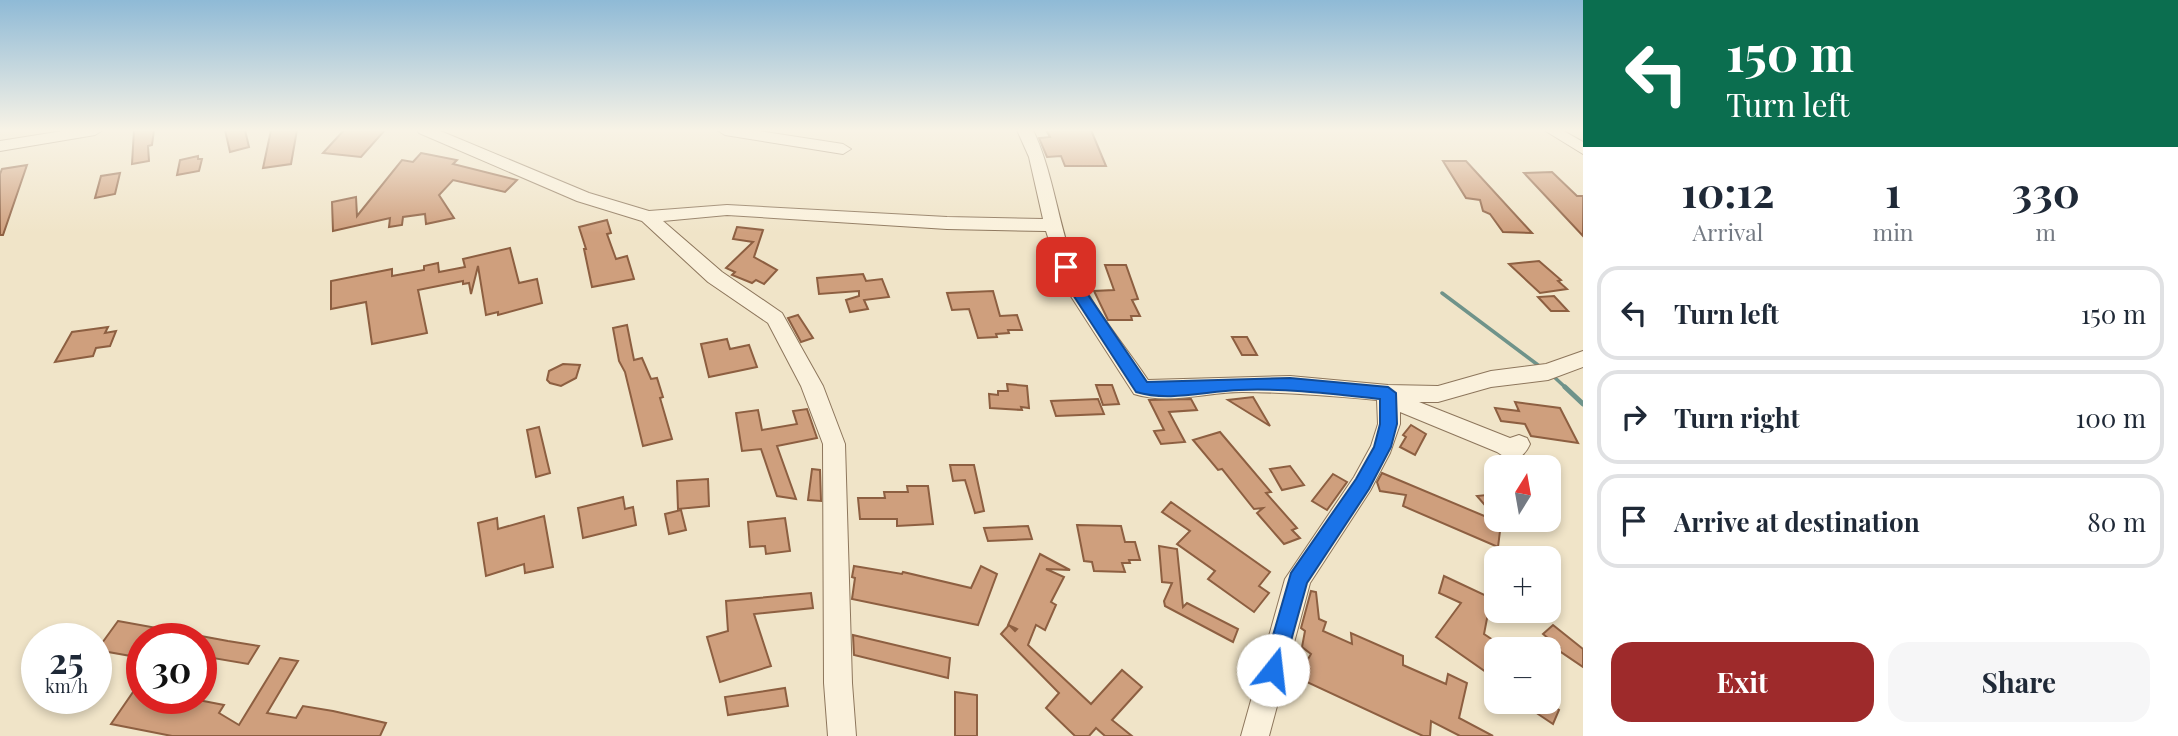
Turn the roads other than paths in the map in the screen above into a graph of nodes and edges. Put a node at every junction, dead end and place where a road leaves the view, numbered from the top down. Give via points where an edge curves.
1 (506, 164) edge
2 (1039, 164) edge
3 (648, 217) junction
4 (1053, 225) junction
5 (1583, 359) edge
6 (1391, 393) junction
7 (1519, 444) dead end
8 (842, 736) edge
9 (1255, 736) edge

1 - 3 street via 583,197
2 - 4 street
3 - 4 street via 727,210
3 - 8 street via 715,277 775,318 812,386 834,444
4 - 6 street via 1073,284 1142,388 1290,384
5 - 6 street via 1548,372 1491,379 1438,394
6 - 7 street via 1402,404 1511,452
6 - 9 street via 1382,447 1363,484 1298,579

